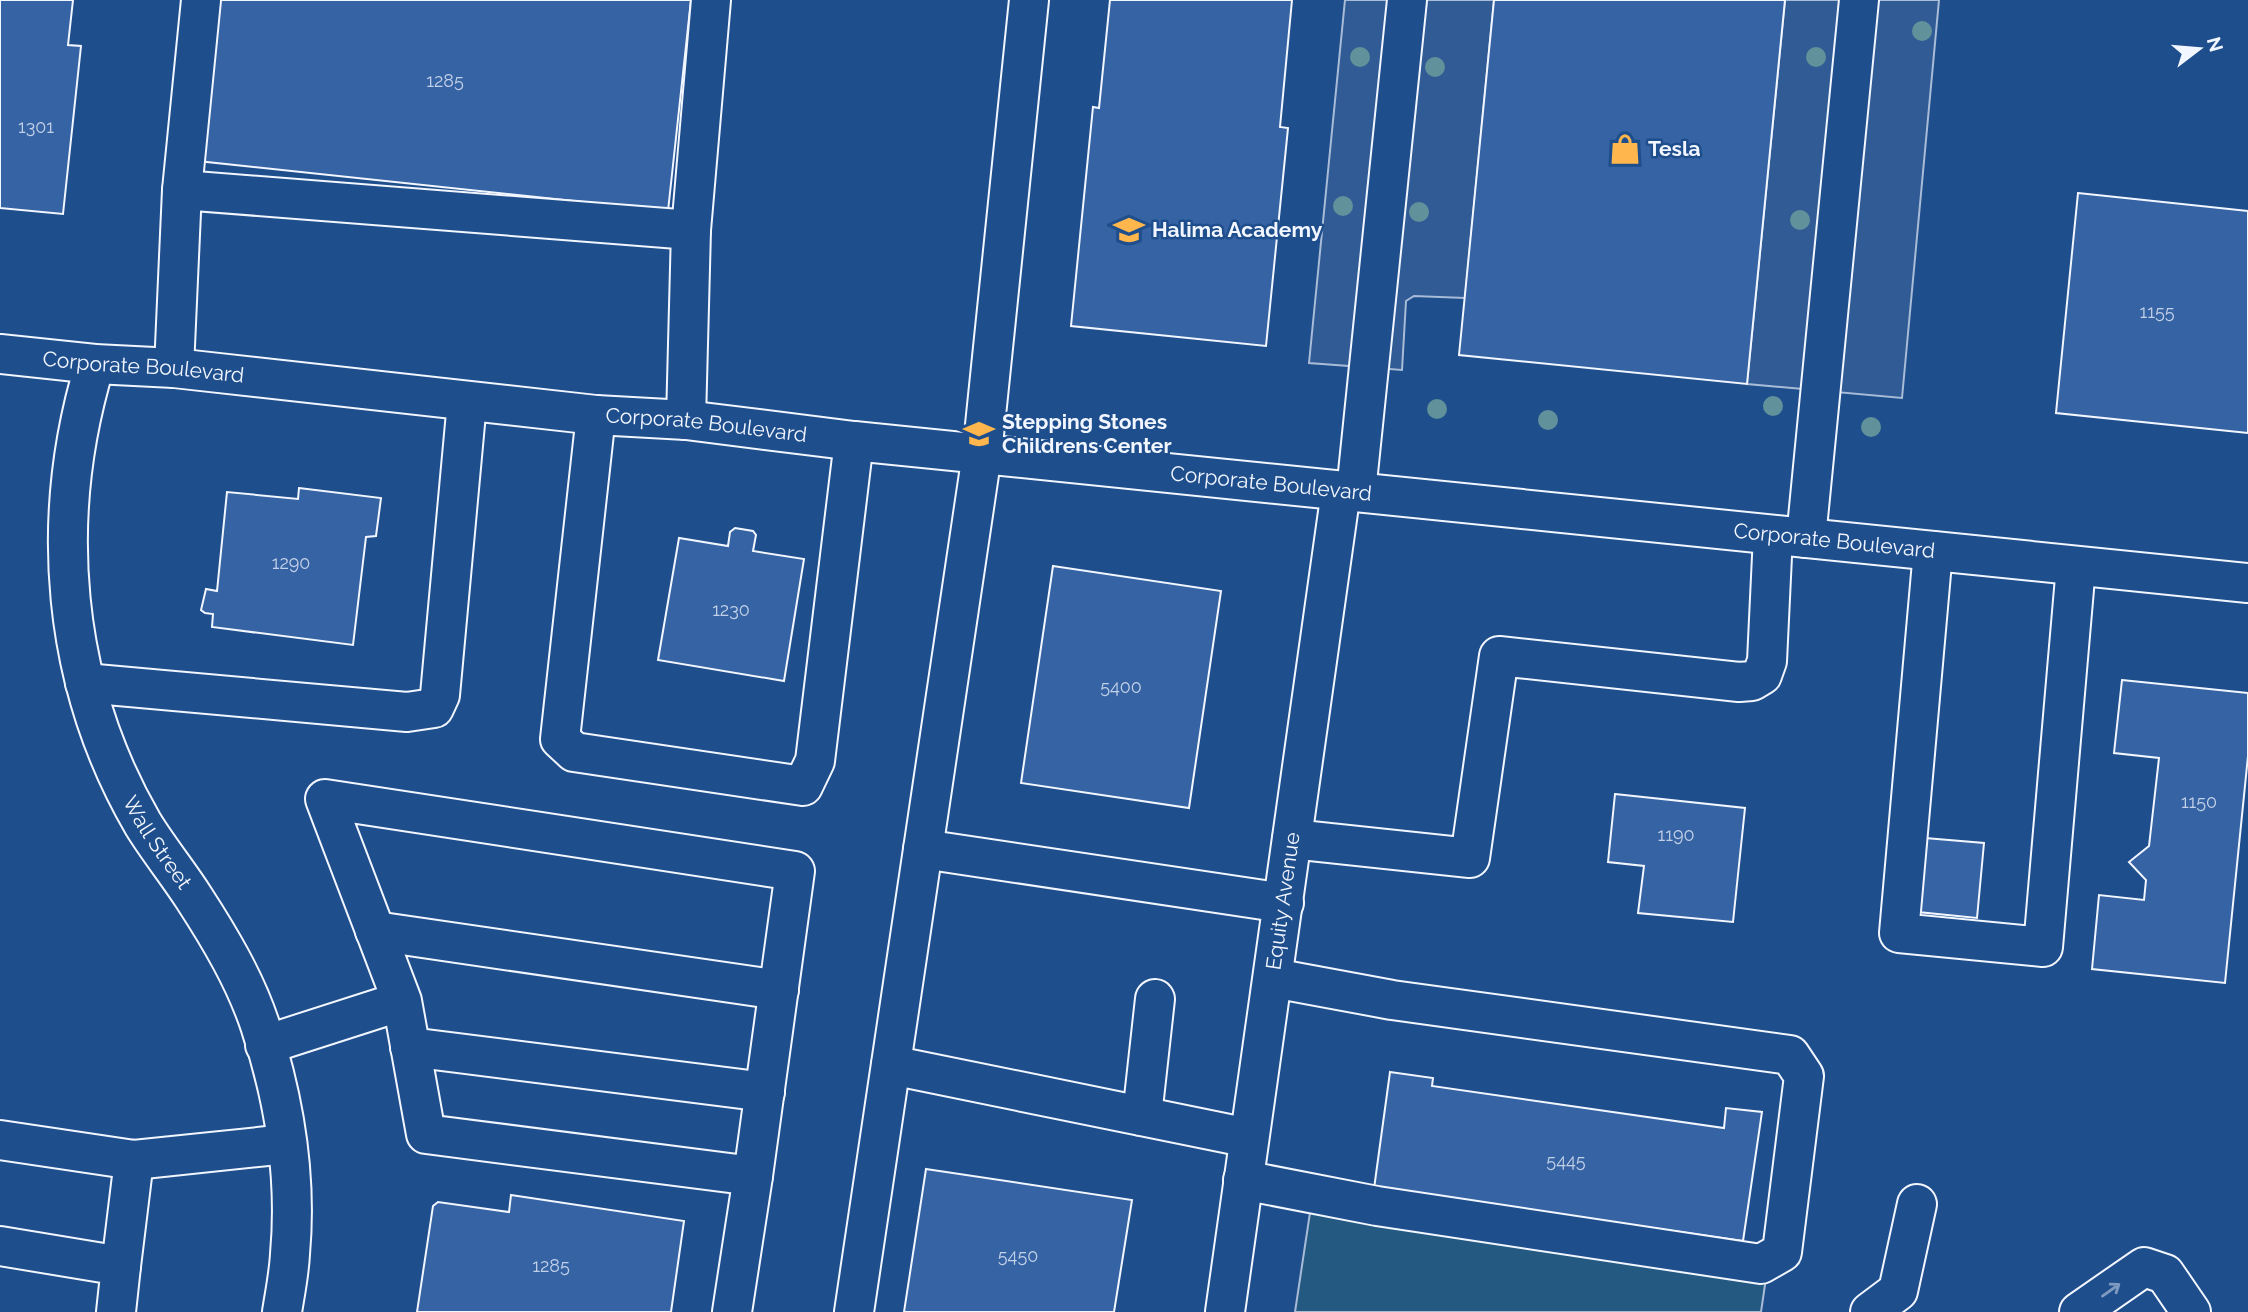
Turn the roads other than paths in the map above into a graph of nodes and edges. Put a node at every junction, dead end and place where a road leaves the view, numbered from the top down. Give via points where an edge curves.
1 (201, 0) edge
2 (711, 0) edge
3 (1028, 0) edge
4 (1407, 0) edge
5 (1859, 0) edge
6 (182, 190) junction
7 (691, 230) junction
8 (0, 354) edge
9 (95, 363) junction
10 (174, 368) junction
11 (467, 402) junction
12 (596, 415) junction
13 (686, 420) junction
14 (854, 441) junction
15 (982, 454) junction
16 (1349, 491) junction
17 (1790, 536) junction
18 (1933, 551) junction
19 (2076, 566) junction
20 (2248, 583) edge
21 (85, 683) junction
22 (1292, 839) junction
23 (923, 849) junction
24 (1284, 903) junction
25 (375, 931) junction
26 (1273, 978) junction
27 (779, 990) junction
28 (1155, 999) dead end
29 (402, 1002) junction
30 (265, 1045) junction
31 (410, 1046) junction
32 (891, 1065) junction
33 (765, 1092) junction
34 (1142, 1116) junction
35 (1249, 1138) junction
36 (0, 1140) edge
37 (287, 1144) junction
38 (134, 1160) junction
39 (753, 1176) junction
40 (1243, 1180) junction
41 (1917, 1204) dead end
42 (0, 1246) edge
43 (121, 1266) junction
44 (116, 1312) edge
45 (282, 1312) edge
46 (732, 1312) edge
47 (854, 1312) edge
48 (1225, 1312) edge
49 (1870, 1312) edge
50 (2079, 1312) edge
51 (2191, 1312) edge

1 - 6 street
2 - 7 street
3 - 15 street
4 - 16 street, Equity Avenue
5 - 17 street
6 - 7 street
6 - 10 street
7 - 13 street
8 - 9 street, Corporate Boulevard
9 - 10 street, Corporate Boulevard
9 - 21 street, Wall Street via 71,473 66,540 71,615
10 - 11 street, Corporate Boulevard
11 - 12 street, Corporate Boulevard
11 - 21 street via 440,695 434,708 407,712
12 - 13 street, Corporate Boulevard
12 - 14 street via 560,739 574,751 803,786 815,761
13 - 14 street, Corporate Boulevard
14 - 15 street, Corporate Boulevard
15 - 16 street, Corporate Boulevard
15 - 23 street
16 - 17 street, Corporate Boulevard
16 - 22 street, Equity Avenue
17 - 18 street, Corporate Boulevard
17 - 22 street via 1767,661 1762,675 1752,681 1499,656 1470,858
18 - 19 street, Corporate Boulevard
18 - 19 street via 1899,933 2043,947
19 - 20 street, Corporate Boulevard
21 - 30 street, Wall Street via 113,764 144,824 231,959
22 - 24 street, Equity Avenue
23 - 24 street
23 - 32 street
24 - 26 street, Equity Avenue
25 - 27 street
25 - 27 street via 325,799 795,871
25 - 29 street
26 - 35 street, Equity Avenue
26 - 40 street via 1392,1000 1790,1055 1804,1076 1782,1252 1761,1264 1377,1206
27 - 33 street
28 - 34 street
29 - 30 street
29 - 31 street
30 - 37 street, Wall Street
31 - 33 street
31 - 39 street via 426,1134
32 - 34 street
32 - 47 street
33 - 39 street
34 - 35 street
35 - 40 street, Equity Avenue
36 - 38 street
37 - 38 street
37 - 45 street, Wall Street via 290,1254
38 - 43 street
39 - 46 street
40 - 48 street, Equity Avenue
41 - 49 street via 1898,1291
42 - 43 street
43 - 44 street
50 -> 51 street via 2144,1267 2165,1273

